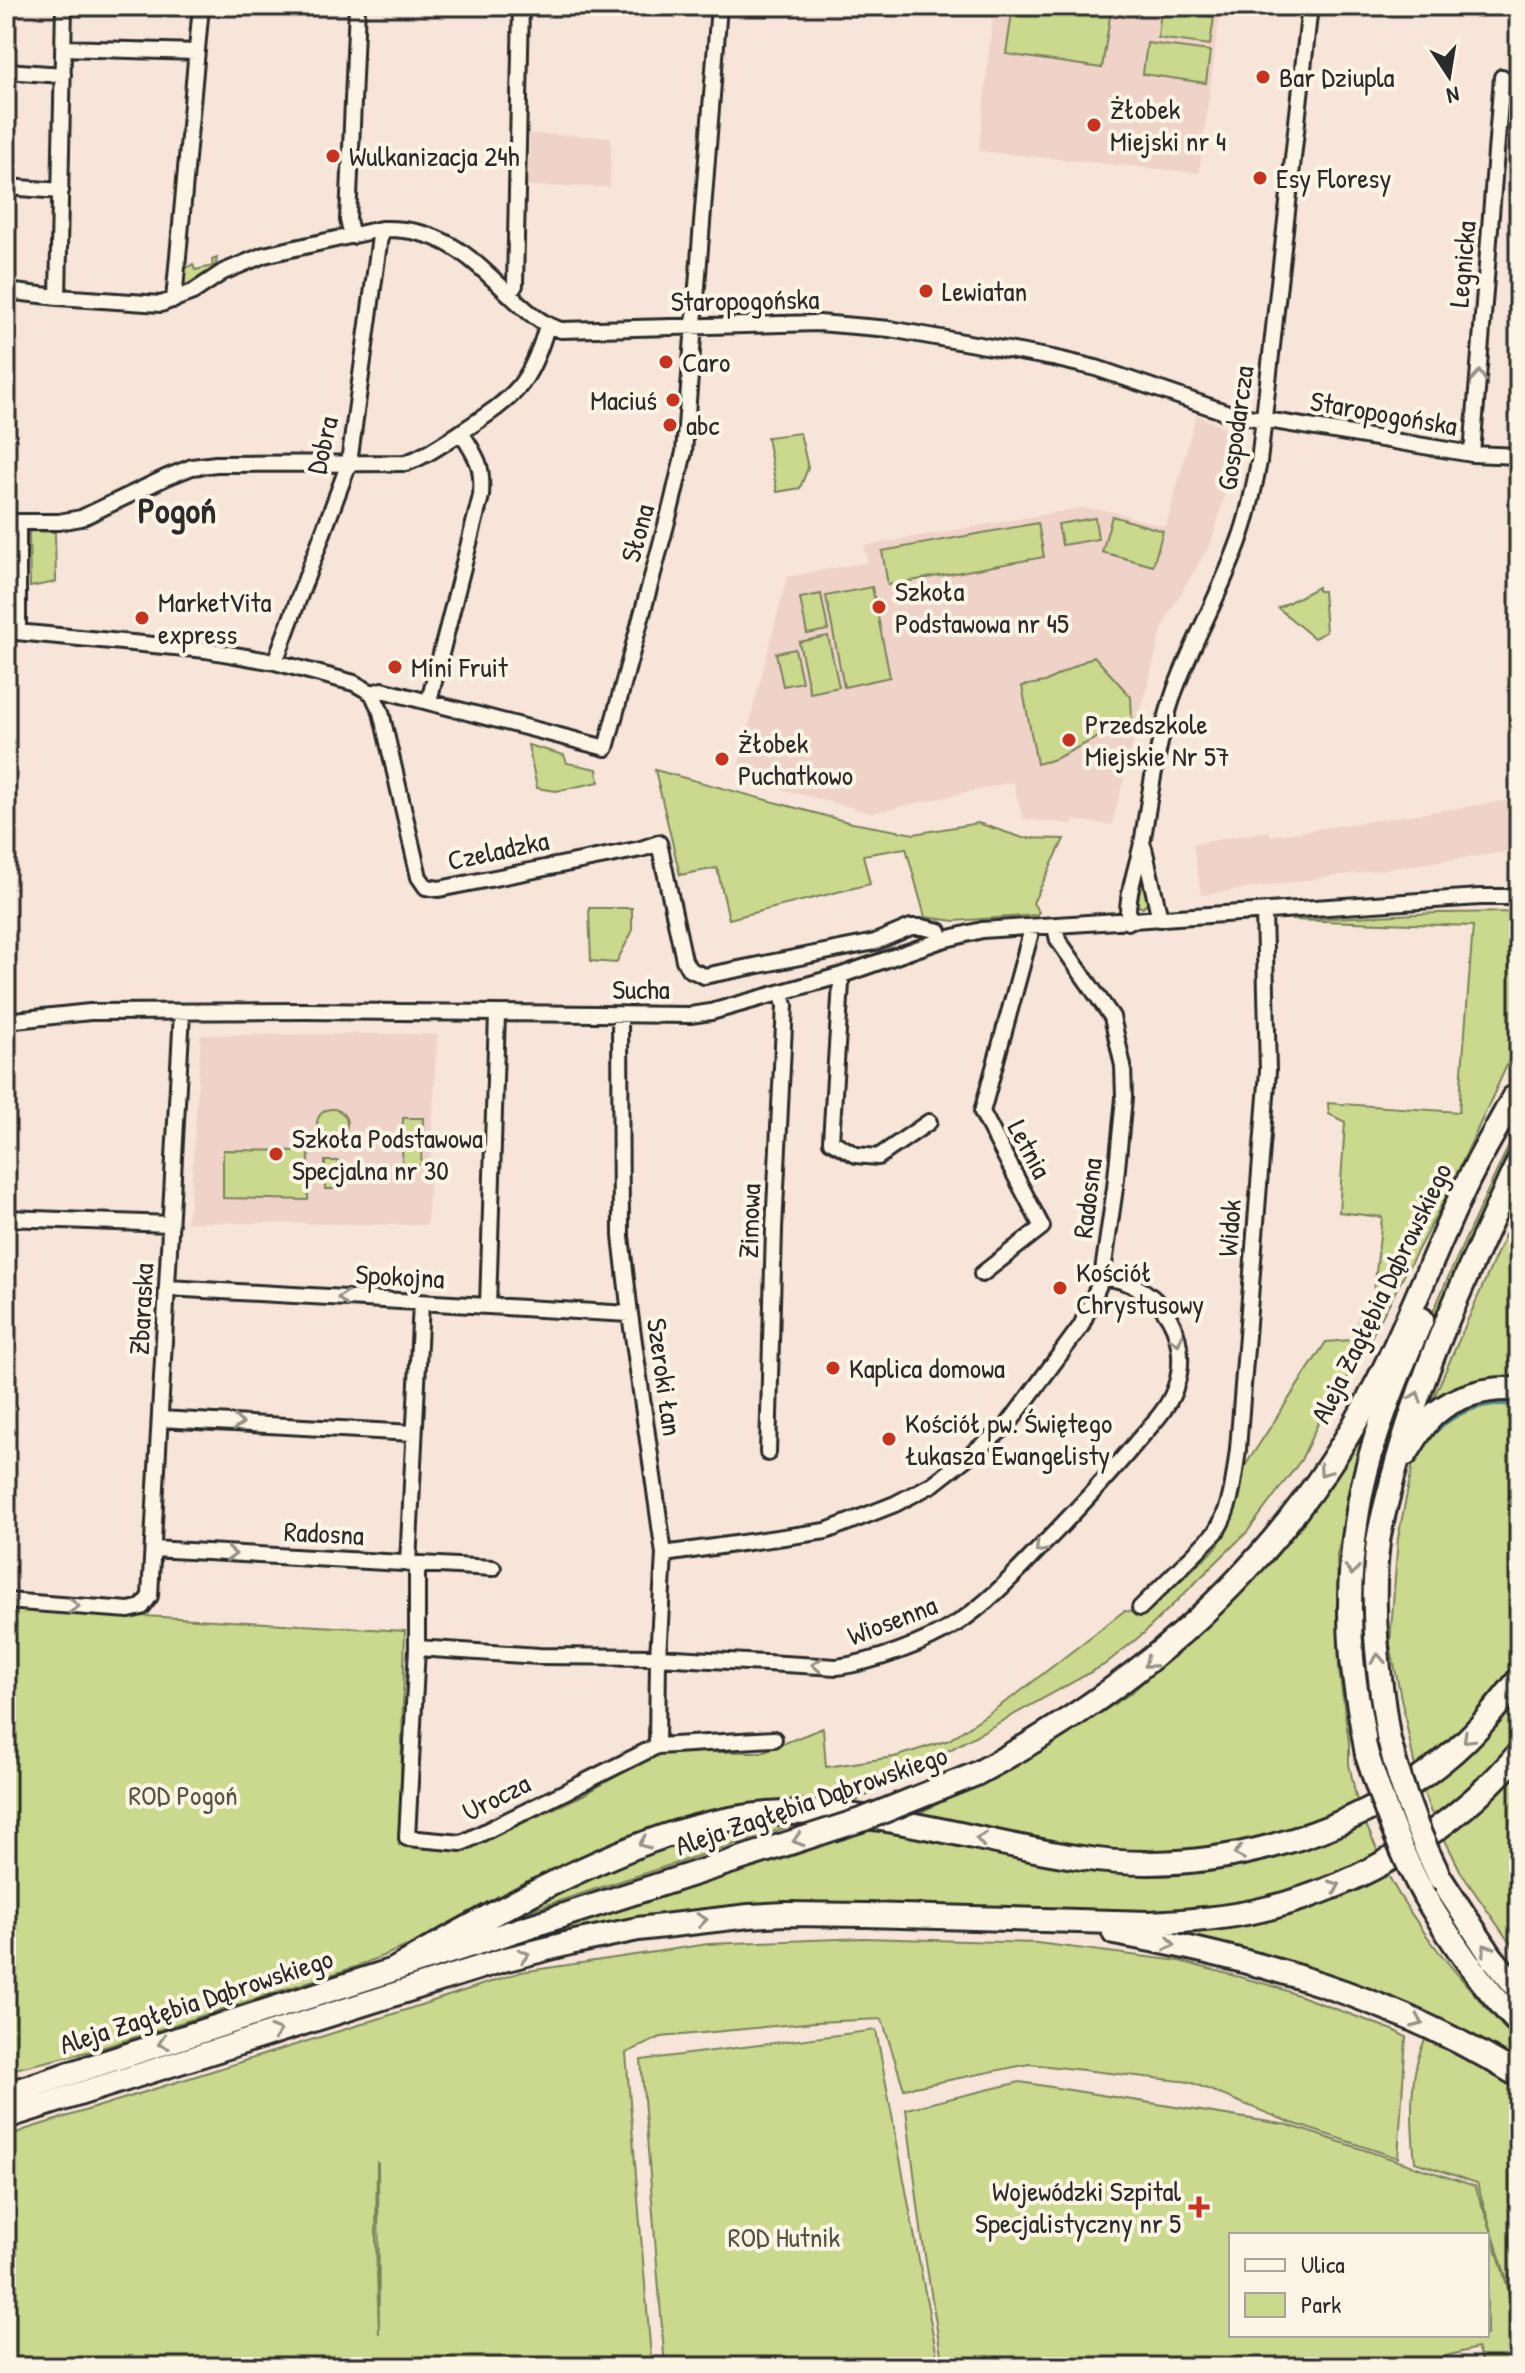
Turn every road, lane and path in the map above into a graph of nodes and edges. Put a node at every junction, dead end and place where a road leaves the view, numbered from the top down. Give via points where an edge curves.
1 (64, 6) edge
2 (201, 6) edge
3 (357, 6) edge
4 (521, 6) edge
5 (719, 6) edge
6 (1310, 6) edge
7 (63, 48) junction
8 (197, 52) junction
9 (6, 71) edge
10 (63, 75) junction
11 (1502, 77) dead end
12 (6, 187) edge
13 (61, 191) junction
14 (381, 229) junction
15 (352, 236) junction
16 (6, 291) edge
17 (509, 294) junction
18 (58, 297) junction
19 (174, 300) junction
20 (547, 326) junction
21 (694, 327) junction
22 (1265, 419) junction
23 (461, 432) junction
24 (1472, 454) junction
25 (1519, 456) edge
26 (349, 463) junction
27 (12, 523) edge
28 (12, 632) edge
29 (275, 662) junction
30 (372, 693) junction
31 (429, 701) junction
32 (1143, 840) junction
33 (1519, 897) edge
34 (1264, 912) junction
35 (1160, 919) junction
36 (1128, 922) junction
37 (1055, 927) junction
38 (1030, 928) junction
39 (942, 940) junction
40 (839, 976) junction
41 (781, 993) junction
42 (182, 1012) junction
43 (497, 1014) junction
44 (620, 1015) junction
45 (6, 1021) edge
46 (1516, 1092) edge
47 (929, 1122) dead end
48 (1519, 1160) edge
49 (6, 1218) edge
50 (171, 1224) junction
51 (982, 1274) dead end
52 (1102, 1278) junction
53 (168, 1288) junction
54 (421, 1303) junction
55 (488, 1306) junction
56 (630, 1314) junction
57 (1519, 1390) edge
58 (160, 1419) junction
59 (413, 1433) junction
60 (768, 1453) dead end
61 (1394, 1472) junction
62 (153, 1549) junction
63 (664, 1554) junction
64 (412, 1564) junction
65 (493, 1568) dead end
66 (6, 1601) edge
67 (1140, 1608) dead end
68 (417, 1648) junction
69 (658, 1657) junction
70 (1519, 1679) edge
71 (774, 1739) dead end
72 (657, 1746) junction
73 (1519, 1753) edge
74 (1038, 1919) junction
75 (397, 1968) junction
76 (1519, 1990) edge
77 (1519, 2024) edge
78 (69, 2073) junction
79 (1519, 2076) edge
80 (6, 2085) edge
81 (6, 2094) edge
82 (73, 2096) junction
83 (6, 2117) edge
84 (6, 2128) edge

1 - 7 street
2 - 8 street
3 - 15 street via 348,220
4 - 17 street via 515,285
5 - 21 street, Słona
6 - 22 street, Gospodarcza
7 - 8 street
7 - 10 street
8 - 19 street
9 - 10 street
10 - 13 street
24 -> 11 street, Legnicka
12 - 13 street
13 - 18 street
14 - 15 street
14 - 17 street via 419,231 442,240
14 - 26 street, Dobra
15 - 19 street via 252,259
16 - 18 street
17 - 20 street
18 - 19 street via 156,304
20 - 21 street, Staropogońska
20 - 23 street via 538,360 522,385
21 - 22 street, Staropogońska via 819,323 922,334 1096,368 1231,414
21 - 31 street, Słona via 681,465 606,748
22 - 24 street, Staropogońska
22 - 32 street, Gospodarcza via 1242,534 1166,716
23 - 26 street via 406,463
23 - 31 street via 479,459 481,496
24 - 25 street, Staropogońska
26 - 27 street via 192,467 81,518
26 - 29 street, Dobra
27 - 28 street
28 - 29 street via 206,650
29 - 30 street via 354,683
30 - 31 street via 382,690
30 - 39 street, Czeladzka via 381,712 419,877 426,887 439,889 659,843 684,960 696,974 714,976 875,942 911,927 939,931
32 - 35 street, Gospodarcza
32 - 36 street, Gospodarcza
33 - 34 street, Sucha
34 - 35 street, Sucha
34 - 67 street, Widok via 1268,1071 1232,1498 1216,1532
35 - 36 street, Sucha
36 - 37 street, Sucha
37 - 38 street, Sucha
37 - 52 street, Radosna via 1058,940 1112,1017 1123,1066 1124,1098
38 - 39 street, Sucha via 982,930
38 - 51 street, Letnia via 982,1112 1042,1227
39 - 40 street, Sucha
40 - 41 street, Sucha
40 - 47 street via 831,1141 856,1155 878,1157
41 - 44 street, Sucha via 690,1015
41 - 60 street, Zimowa via 785,1005
42 - 43 street, Sucha
42 - 45 street, Sucha via 90,1012
42 - 50 street, Zbaraska
43 - 44 street, Sucha
43 - 55 street
44 - 56 street, Szeroki Łan via 621,1236
46 -> 75 main road, Aleja Zagłębia Dąbrowskiego, bridge via 1467,1183 1381,1376 1324,1472 1281,1530 1200,1618 1133,1675 1023,1749 864,1819
46 -> 77 main road, bridge via 1481,1187 1420,1323 1368,1465 1351,1568 1350,1625 1367,1755 1402,1853 1456,1948
61 -> 48 main road via 1421,1385
49 - 50 street
50 - 53 street, Zbaraska
52 - 63 street, Radosna via 1081,1326 1007,1426 933,1484 826,1531
52 -> 69 street, Wiosenna via 1116,1278 1142,1291 1171,1319 1181,1354 1176,1388 1166,1408 1100,1487 997,1592 937,1634 856,1664
54 -> 53 street, Spokojna
53 - 58 street, Zbaraska
54 - 55 street, Spokojna
54 - 59 street, Urocza
55 - 56 street, Spokojna
56 - 63 street, Szeroki Łan
57 - 61 main road via 1477,1393 1435,1413
58 -> 59 street
58 - 62 street, Zbaraska
59 - 64 street, Urocza
76 -> 61 main road, bridge via 1440,1878 1397,1774 1378,1666 1376,1570
62 -> 64 street, Radosna
66 -> 62 street, Zbaraska via 142,1607 150,1596
63 - 69 street, Szeroki Łan
64 - 65 street, Radosna
64 - 68 street, Urocza
68 - 69 street, Wiosenna
68 - 72 street, Urocza via 407,1838 462,1843
69 - 72 street, Szeroki Łan
70 -> 75 main road via 1483,1723 1424,1775 1346,1820 1284,1843 1207,1858 1124,1862 1083,1859 871,1816 754,1816 638,1845 467,1926
71 - 72 street, Urocza
74 -> 73 main road, Aleja Zagłębia Dąbrowskiego via 1207,1919 1323,1892 1448,1822
74 -> 79 main road via 1163,1942 1322,1984 1419,2022
82 -> 74 main road, Aleja Zagłębia Dąbrowskiego via 503,1960 638,1929 785,1914
75 -> 78 main road, Aleja Zagłębia Dąbrowskiego
78 - 80 main road
78 - 81 main road, Aleja Zagłębia Dąbrowskiego
82 - 83 main road, Aleja Zagłębia Dąbrowskiego
82 - 84 main road

